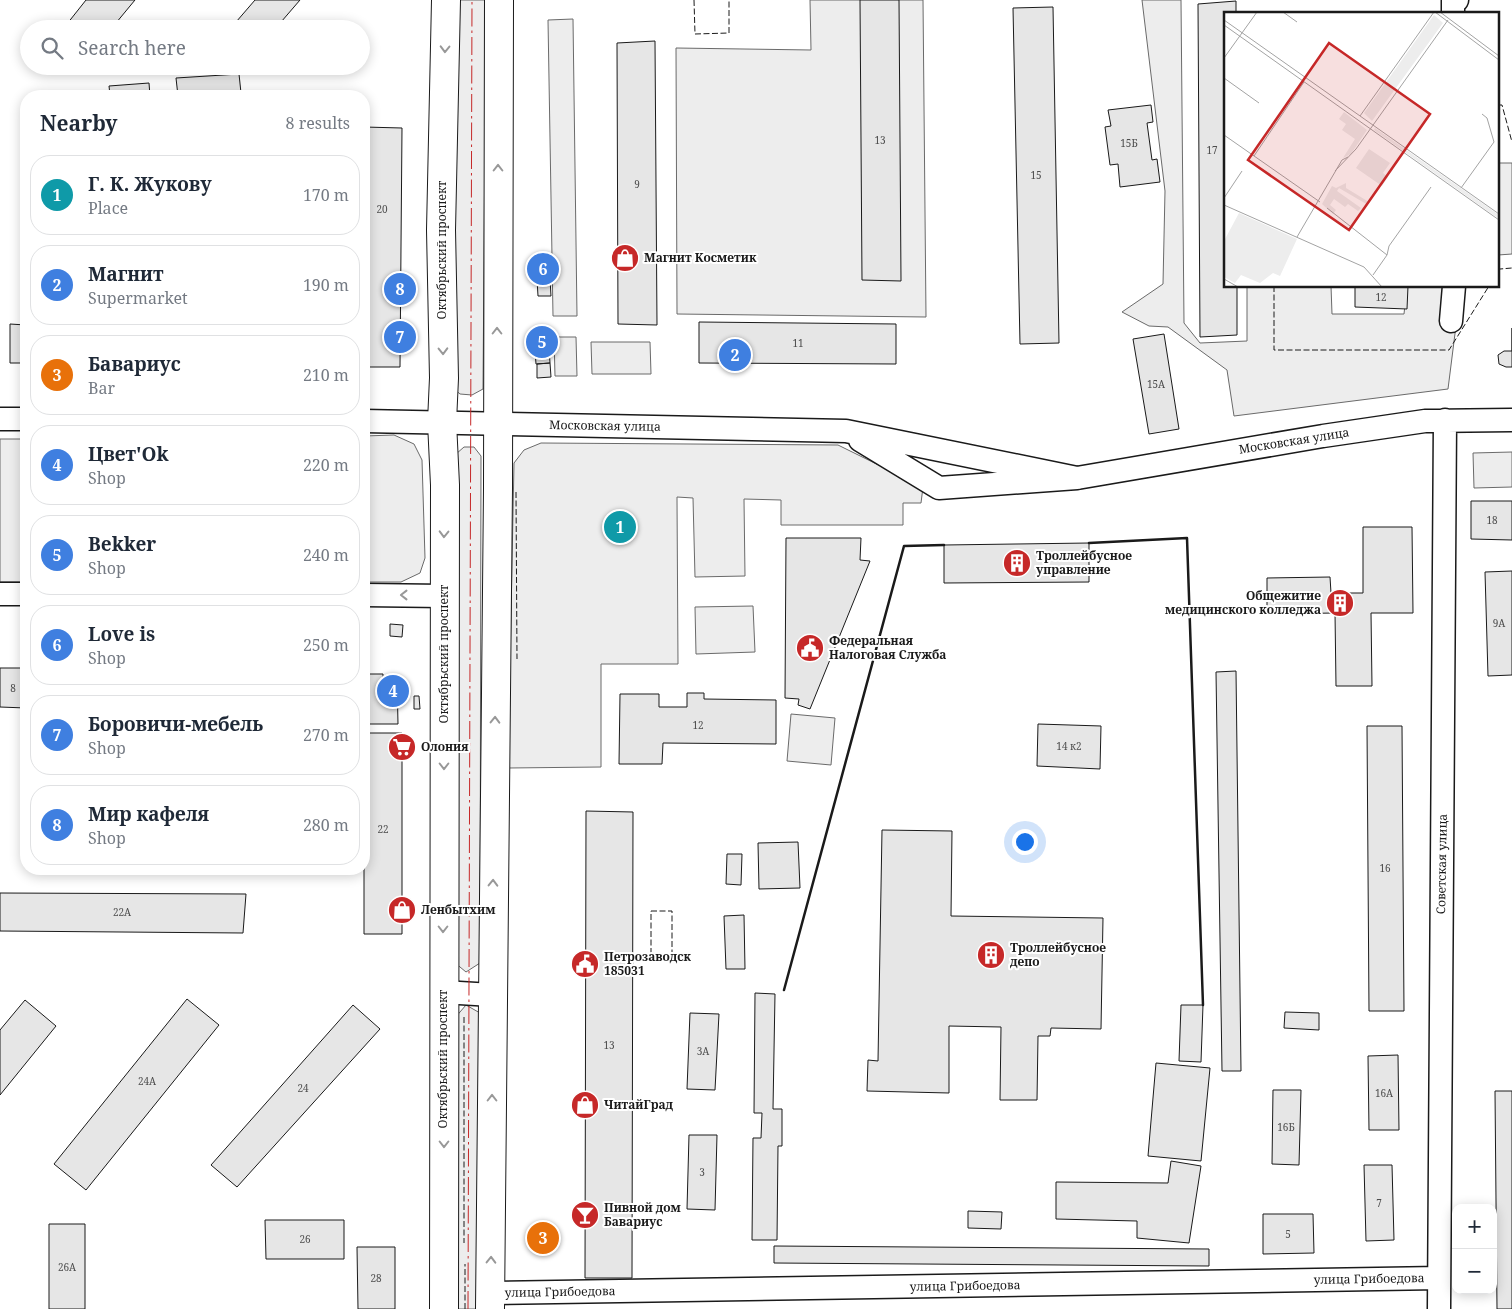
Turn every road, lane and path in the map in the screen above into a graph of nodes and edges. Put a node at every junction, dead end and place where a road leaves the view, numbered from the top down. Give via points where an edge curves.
1 (446, 0) edge
2 (499, 0) edge
3 (1458, 0) edge
4 (1453, 12) edge
5 (1454, 288) edge
6 (1451, 321) dead end
7 (0, 419) edge
8 (20, 419) edge
9 (1445, 420) junction
10 (1512, 420) edge
11 (370, 421) edge
12 (442, 422) junction
13 (497, 424) junction
14 (846, 431) junction
15 (1077, 478) junction
16 (0, 594) edge
17 (20, 594) edge
18 (370, 595) edge
19 (444, 596) junction
20 (443, 992) junction
21 (492, 995) junction
22 (1438, 1278) junction
23 (490, 1301) edge
24 (444, 1309) edge
25 (1439, 1309) edge

1 -> 12 main road, Октябрьский проспект via 441,230
13 -> 2 main road
3 - 4 street via 1453,1
5 - 6 street
7 - 8 street
9 - 10 street, Московская улица
9 - 15 street, Московская улица via 1323,436
9 - 22 street, Советская улица
11 - 12 street, Московская улица
12 - 13 street, Московская улица
12 -> 19 main road, Октябрьский проспект
13 - 14 street, Московская улица
21 -> 13 main road
14 - 15 street, Московская улица
14 - 15 street, Московская улица via 939,488
16 - 17 street
19 -> 18 street
19 -> 20 main road, Октябрьский проспект
20 - 21 street
20 -> 24 main road, Октябрьский проспект
23 -> 21 main road
22 - 23 street, улица Грибоедова
22 - 25 street, Советская улица

